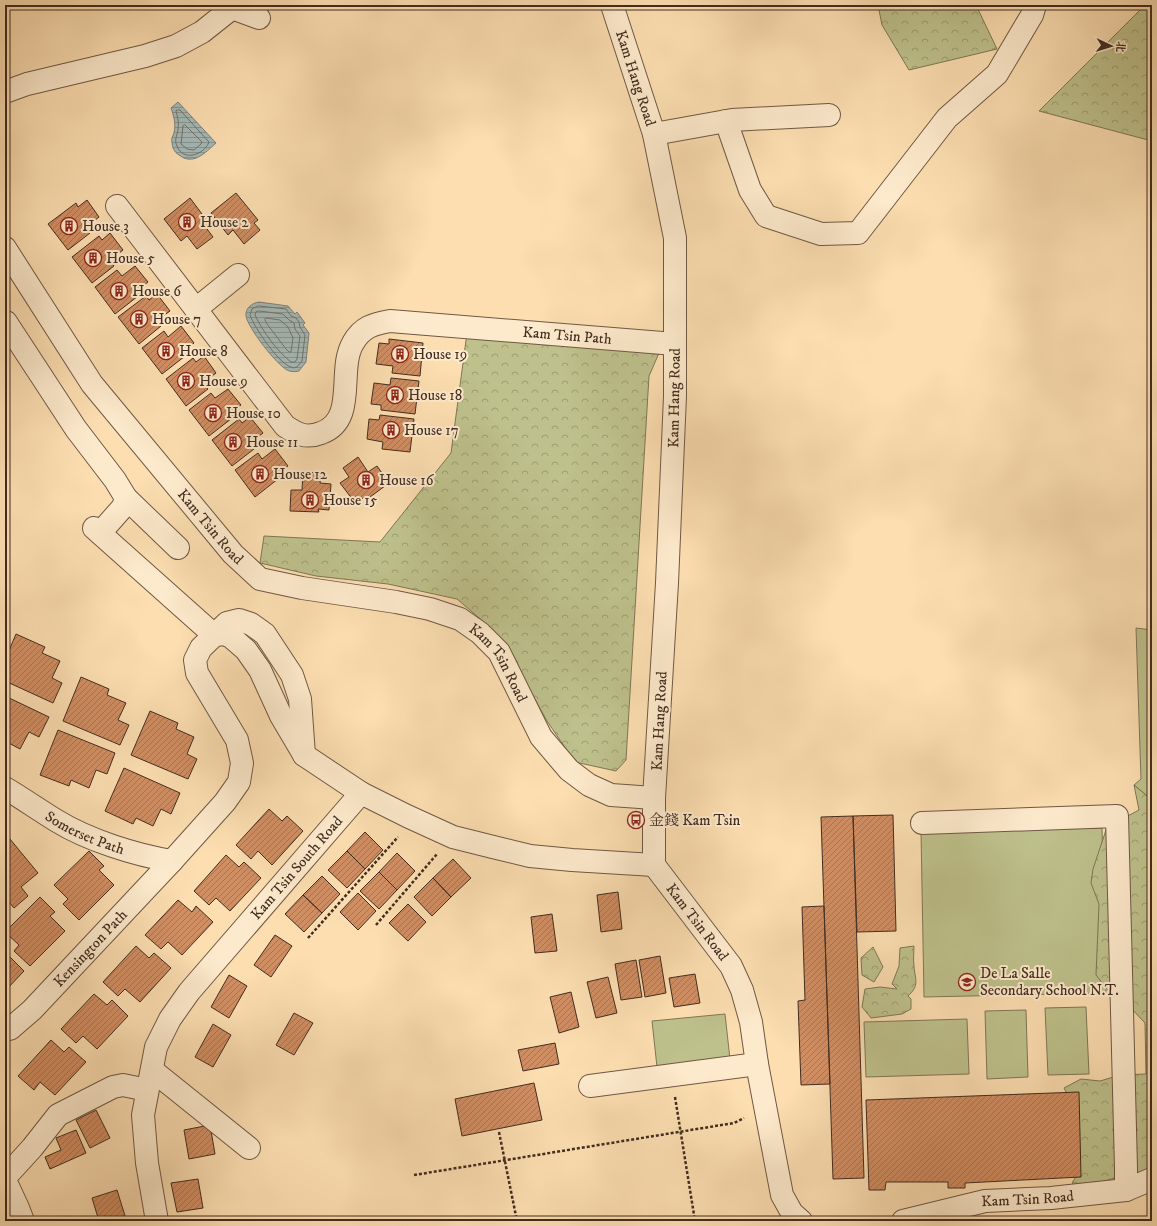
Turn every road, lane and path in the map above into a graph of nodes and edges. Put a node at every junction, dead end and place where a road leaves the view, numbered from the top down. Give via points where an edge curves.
1 (612, 5) edge
2 (1035, 5) edge
3 (234, 7) edge
4 (259, 18) dead end
5 (5, 92) edge
6 (829, 115) dead end
7 (726, 121) junction
8 (654, 134) junction
9 (117, 206) dead end
10 (5, 248) edge
11 (238, 275) dead end
12 (196, 309) junction
13 (6, 322) edge
14 (675, 344) junction
15 (126, 498) junction
16 (178, 548) dead end
17 (214, 635) junction
18 (5, 788) edge
19 (362, 793) junction
20 (654, 798) junction
21 (922, 823) dead end
22 (403, 832) dead end
23 (441, 849) dead end
24 (172, 861) junction
25 (654, 865) junction
26 (376, 925) dead end
27 (308, 938) dead end
28 (5, 1029) edge
29 (757, 1064) junction
30 (672, 1074) junction
31 (150, 1080) junction
32 (590, 1086) dead end
33 (765, 1108) junction
34 (499, 1132) dead end
35 (249, 1148) dead end
36 (5, 1175) edge
37 (414, 1175) dead end
38 (1152, 1179) edge
39 (5, 1180) edge
40 (1126, 1190) junction
41 (22, 1221) edge
42 (157, 1221) edge
43 (517, 1221) edge
44 (695, 1221) edge
45 (801, 1221) edge
46 (903, 1221) edge

1 - 8 street, Kam Hang Road
2 - 7 street via 997,74 947,118 858,232 821,234 766,216 750,190
3 - 4 street
3 - 5 street via 202,32 176,46 145,56 27,84
6 - 7 street
7 - 8 street
8 - 14 street, Kam Hang Road via 675,238
9 - 12 street, Kam Tsin Path
10 - 20 street, Kam Tsin Road via 92,384 234,554 260,579 416,606 460,619 480,633 499,652 541,737 569,770 589,785 611,794
11 - 12 street
12 - 14 street, Kam Tsin Path via 284,426 297,434 313,436 328,431 339,420 344,404 352,344 362,332 375,324 390,321
13 - 15 street via 76,429
14 - 20 street, Kam Hang Road via 667,583
15 - 16 street
15 - 17 street via 123,507 97,531
17 - 19 street via 224,634 231,637 246,650 260,670 281,716 304,755
17 - 24 street, Kensington Path via 201,648 195,660 197,673 237,740 242,763 239,782 225,802
18 - 24 street, Somerset Path via 57,821 84,834 155,858
19 - 25 street via 452,837 530,856
19 - 31 street, Kam Tsin South Road via 189,992 170,1019 156,1047
20 - 25 street
21 - 40 street via 1117,816
22 - 27 path
23 - 26 path
24 - 28 street, Kensington Path via 32,1010 10,1028
25 - 29 street, Kam Tsin Road via 731,966 742,990 751,1022
29 - 30 street
29 - 33 street, Kam Tsin Road
30 - 32 street
30 - 44 path
31 - 35 street
31 - 36 street via 113,1087 58,1115 32,1148
31 - 42 street, Kam Tsin South Road via 143,1115 147,1162
33 - 37 path via 734,1123
33 - 45 street, Kam Tsin Road via 782,1195 792,1213
34 - 43 path
38 - 40 street, Kam Tsin Road
39 - 41 street
40 - 46 street, Kam Tsin Road via 1051,1198 985,1201

